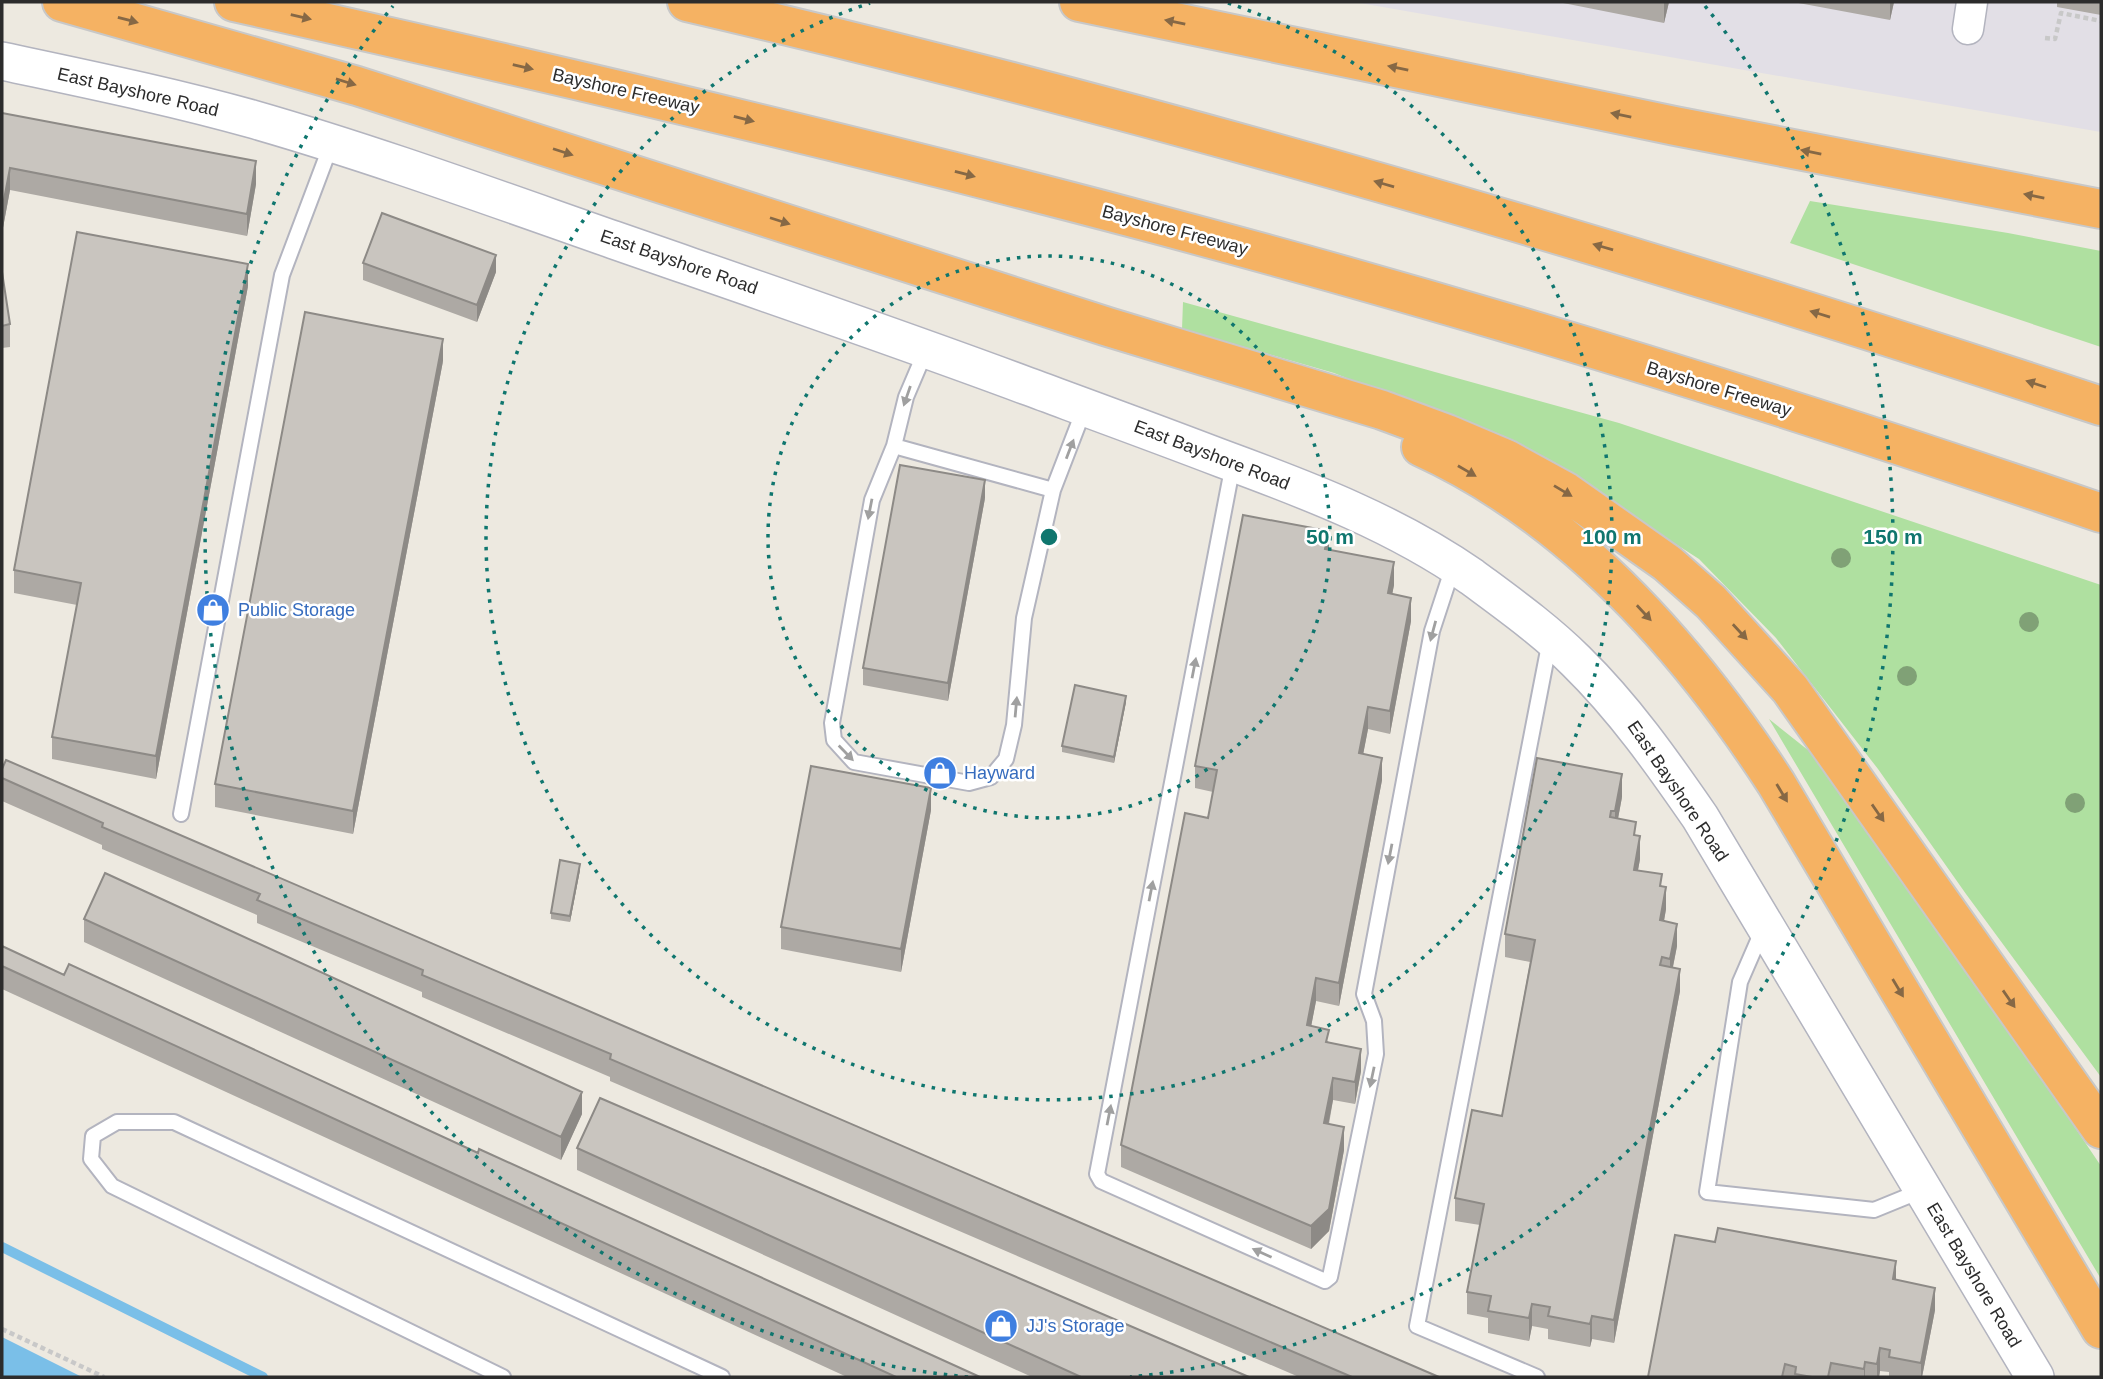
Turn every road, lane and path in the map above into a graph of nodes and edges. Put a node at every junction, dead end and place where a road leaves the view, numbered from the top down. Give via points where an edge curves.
1 (62, 2) edge
2 (234, 2) edge
3 (687, 2) edge
4 (1079, 2) edge
5 (2101, 21) edge
6 (2045, 38) dead end
7 (2, 61) edge
8 (331, 144) junction
9 (2101, 209) edge
10 (1108, 327) junction
11 (926, 349) junction
12 (2101, 406) edge
13 (1085, 407) junction
14 (894, 446) junction
15 (1233, 463) junction
16 (1053, 490) junction
17 (2101, 513) edge
18 (1454, 566) junction
19 (1550, 639) junction
20 (181, 814) dead end
21 (1765, 925) junction
22 (2101, 1129) edge
23 (1923, 1190) junction
24 (2, 1329) edge
25 (2101, 1329) edge
26 (104, 1377) edge
27 (503, 1377) edge
28 (722, 1377) edge
29 (1537, 1377) edge
30 (2035, 1377) edge

1 -> 10 highway via 357,86
2 -> 17 highway, Bayshore Freeway via 669,100 1139,219 1612,355
12 -> 3 highway via 1742,290 1412,192 1174,124
9 -> 4 highway
5 - 6 path via 2061,13 2055,39
7 - 8 street, East Bayshore Road via 250,119
8 - 11 street, East Bayshore Road
8 - 20 lane via 282,275
10 -> 22 highway via 1447,434 1566,492 1667,563 1712,602 1790,689
10 -> 25 highway via 1374,426 1438,455 1541,521 1588,557 1634,602 1673,643 1757,753
11 - 13 street, East Bayshore Road
11 -> 14 lane via 906,397
13 - 15 street, East Bayshore Road
16 -> 13 lane
14 - 16 lane
14 -> 16 lane via 872,500 832,723 834,740 854,762 968,783 991,776 1006,759 1014,725 1024,618
15 - 18 street, East Bayshore Road via 1354,510
18 -> 15 lane via 1432,631 1364,994 1374,1021 1376,1054 1330,1277 1325,1281 1101,1181 1097,1174
18 - 19 street, East Bayshore Road
19 - 21 street, East Bayshore Road via 1620,708 1662,761
19 - 29 lane via 1417,1326
21 - 23 street, East Bayshore Road
21 - 23 lane via 1740,982 1707,1192 1874,1210
23 - 30 street, East Bayshore Road
24 - 26 path
27 - 28 lane via 112,1186 91,1160 93,1136 117,1122 174,1122

